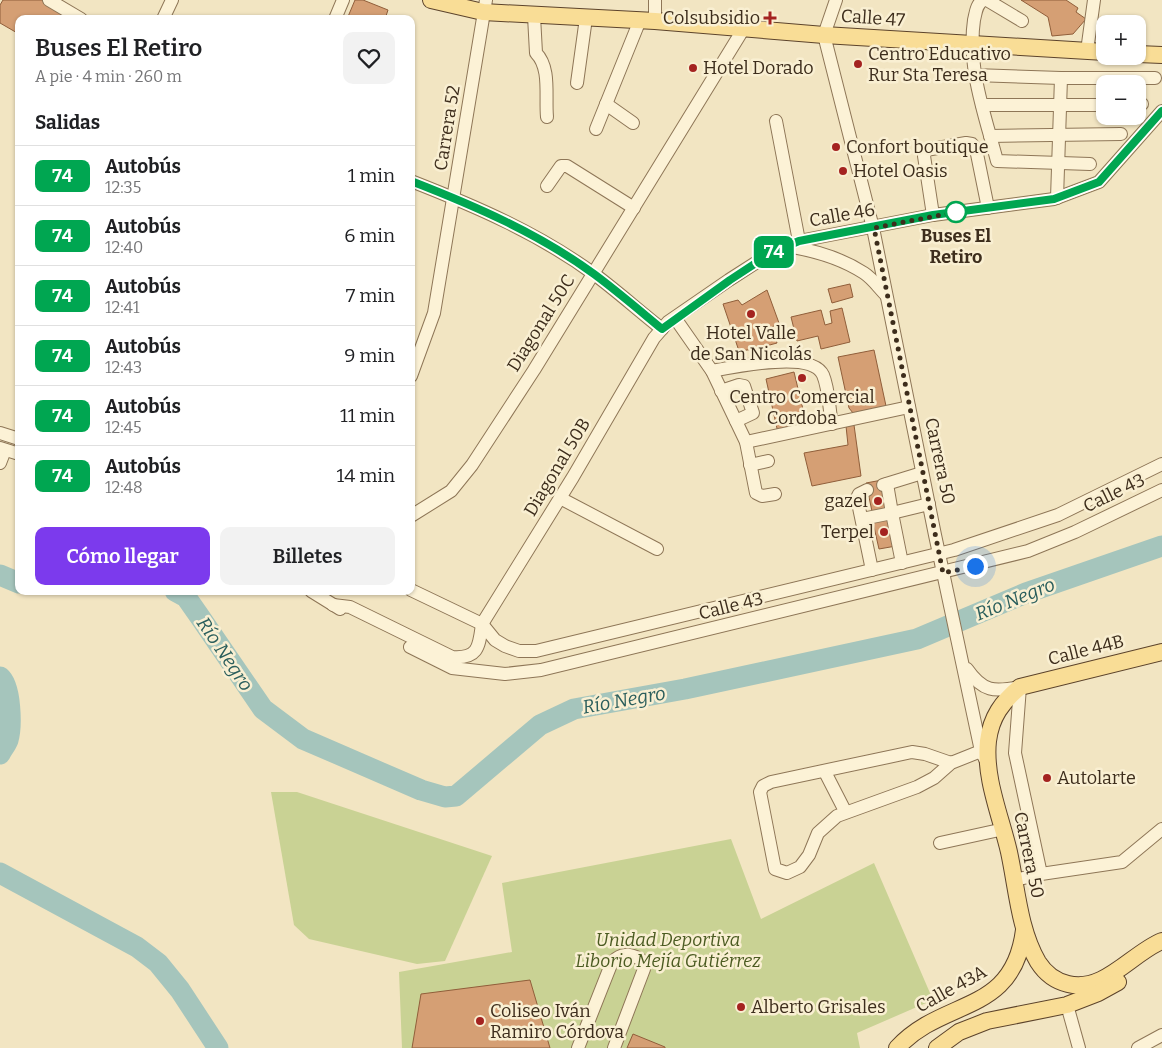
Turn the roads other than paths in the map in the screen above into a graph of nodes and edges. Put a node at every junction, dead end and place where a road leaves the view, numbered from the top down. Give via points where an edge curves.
1 (49, 0) edge
2 (172, 0) edge
3 (343, 0) edge
4 (431, 0) edge
5 (655, 0) edge
6 (836, 0) edge
7 (983, 0) edge
8 (987, 0) edge
9 (1094, 0) edge
10 (485, 6) edge
11 (74, 15) edge
12 (165, 15) edge
13 (337, 15) edge
14 (534, 16) junction
15 (586, 18) junction
16 (648, 20) junction
17 (1022, 21) dead end
18 (744, 28) junction
19 (824, 35) junction
20 (971, 45) junction
21 (1087, 51) junction
22 (1096, 52) edge
23 (1146, 54) edge
24 (1162, 55) edge
25 (974, 75) junction
26 (1061, 78) junction
27 (1155, 78) dead end
28 (577, 83) dead end
29 (606, 104) junction
30 (982, 105) junction
31 (1096, 105) edge
32 (1060, 106) junction
33 (1162, 111) edge
34 (547, 117) dead end
35 (776, 122) dead end
36 (633, 123) dead end
37 (596, 129) dead end
38 (1059, 134) junction
39 (1121, 134) dead end
40 (990, 136) junction
41 (1058, 163) junction
42 (1090, 164) dead end
43 (415, 183) edge
44 (547, 186) dead end
45 (454, 198) junction
46 (1056, 198) junction
47 (634, 208) junction
48 (988, 208) junction
49 (933, 215) junction
50 (874, 228) junction
51 (799, 241) junction
52 (786, 246) junction
53 (593, 273) junction
54 (886, 296) junction
55 (675, 318) junction
56 (662, 329) junction
57 (415, 365) edge
58 (712, 371) junction
59 (721, 391) junction
60 (909, 407) junction
61 (736, 421) junction
62 (832, 424) junction
63 (0, 433) edge
64 (15, 438) edge
65 (746, 442) junction
66 (2, 449) edge
67 (15, 453) edge
68 (768, 461) dead end
69 (0, 463) edge
70 (1162, 464) edge
71 (750, 465) junction
72 (922, 473) junction
73 (867, 490) dead end
74 (1162, 490) edge
75 (775, 494) dead end
76 (560, 498) junction
77 (929, 504) junction
78 (892, 513) junction
79 (415, 514) edge
80 (862, 519) junction
81 (657, 549) dead end
82 (939, 554) junction
83 (902, 563) junction
84 (872, 570) junction
85 (943, 573) junction
86 (415, 592) edge
87 (317, 595) edge
88 (333, 605) junction
89 (482, 624) junction
90 (1162, 652) edge
91 (963, 659) junction
92 (1020, 687) junction
93 (984, 758) junction
94 (951, 762) junction
95 (826, 772) junction
96 (844, 811) junction
97 (1004, 829) junction
98 (1162, 829) edge
99 (940, 844) dead end
100 (1041, 874) junction
101 (1016, 880) junction
102 (1024, 930) junction
103 (1162, 941) edge
104 (1162, 952) edge
105 (1067, 1004) junction
106 (1162, 1035) edge
107 (578, 1048) edge
108 (614, 1048) edge
109 (897, 1048) edge
110 (937, 1048) edge
111 (1079, 1048) edge
112 (1138, 1048) edge

1 - 11 street
2 - 12 street
3 - 13 street
4 - 10 main road, Calle 47
5 - 16 street
6 - 19 street
7 - 20 street via 976,8
8 - 17 street
9 - 21 street
10 - 14 main road, Calle 47
10 - 45 street, Carrera 52
14 - 15 main road, Calle 47
14 - 34 street via 536,52 546,73
15 - 16 main road, Calle 47
15 - 28 street
16 - 18 main road, Calle 47
16 - 29 street
18 - 19 main road, Calle 47
18 - 47 street, Diagonal 50C
19 - 20 main road, Calle 47
19 - 50 street, Carrera 50
20 - 21 main road, Calle 47
20 - 25 street
21 - 22 main road, Calle 47
23 - 24 main road
25 - 26 street
25 - 30 street
26 - 27 street
26 - 32 street
29 - 36 street
29 - 37 street
30 - 32 street
30 - 40 street
31 - 32 street
32 - 38 street
33 - 46 street, Calle 46 via 1099,182
35 - 51 street
38 - 39 street
38 - 40 street
38 - 41 street
40 - 41 street via 997,160
41 - 42 street
41 - 46 street
43 - 45 street
44 - 47 street via 556,171 567,166
45 - 53 street via 531,235
45 - 57 street, Carrera 52 via 434,313
46 - 48 street, Calle 46
47 - 53 street, Diagonal 50C
48 - 49 street, Calle 46
48 - 49 street via 976,149 966,143 926,150 924,156
49 - 50 street, Calle 46
50 - 51 street, Calle 46
50 - 54 street, Carrera 50
51 - 52 street, Calle 46
52 - 54 street via 810,250 850,266 865,274
52 - 55 street, Calle 46
53 - 56 street
53 - 79 street, Diagonal 50C via 464,477 451,491
54 - 60 street, Carrera 50
55 - 56 street, Calle 46
55 - 58 street
56 - 76 street, Diagonal 50B
58 - 59 street
58 - 62 street via 772,361 814,366 823,374
59 - 61 street
59 - 61 street via 744,386 753,413
60 - 62 street
60 - 72 street, Carrera 50
61 - 65 street
62 - 65 street
63 - 64 street
65 - 71 street
66 - 67 street
66 - 69 street
68 - 71 street
70 - 82 street, Calle 43 via 1058,515
71 - 75 street via 756,493 762,496
72 - 77 street, Carrera 50
72 - 78 street via 885,484
73 - 80 street via 857,498
74 - 85 street, Calle 43 via 1028,551
76 - 81 street
76 - 89 street, Diagonal 50B
77 - 78 street
77 - 82 street, Carrera 50
78 - 80 street
78 - 83 street
80 - 84 street
82 - 83 street, Calle 43
82 - 85 street, Carrera 50
83 - 84 street, Calle 43
84 - 89 street, Calle 43 via 536,651 505,646 495,640
85 - 88 street, Calle 43 via 541,670 504,674 452,668
85 - 91 street, Carrera 50
86 - 89 street, Calle 43
87 - 88 street, Calle 43
88 - 89 street via 350,607 452,658 472,656 477,649
90 - 92 main road, Calle 44B
91 - 92 street, Calle 44B via 976,681 986,688 1000,691
91 - 93 street, Carrera 50
92 - 93 main road, Calle 44B via 1004,700 995,715
92 - 100 street via 1015,753
93 - 94 street
93 - 97 main road, Carrera 50
94 - 95 street via 912,752
94 - 96 street via 918,787
95 - 96 street
95 - 96 street via 763,786 760,792 775,869 787,873 800,867 818,833
97 - 99 street
97 - 101 main road, Carrera 50
98 - 100 street via 1122,862
100 - 101 street
101 - 102 main road, Carrera 50
102 - 103 main road via 1044,969 1069,985 1095,982
102 - 109 main road, Calle 43A via 1018,961 1005,980 981,998 923,1027
104 - 105 main road via 1098,993
105 - 110 main road via 987,1021 959,1032
105 - 111 street
106 - 112 street
107 - 108 street via 612,962 621,954 627,954 640,959 644,969

